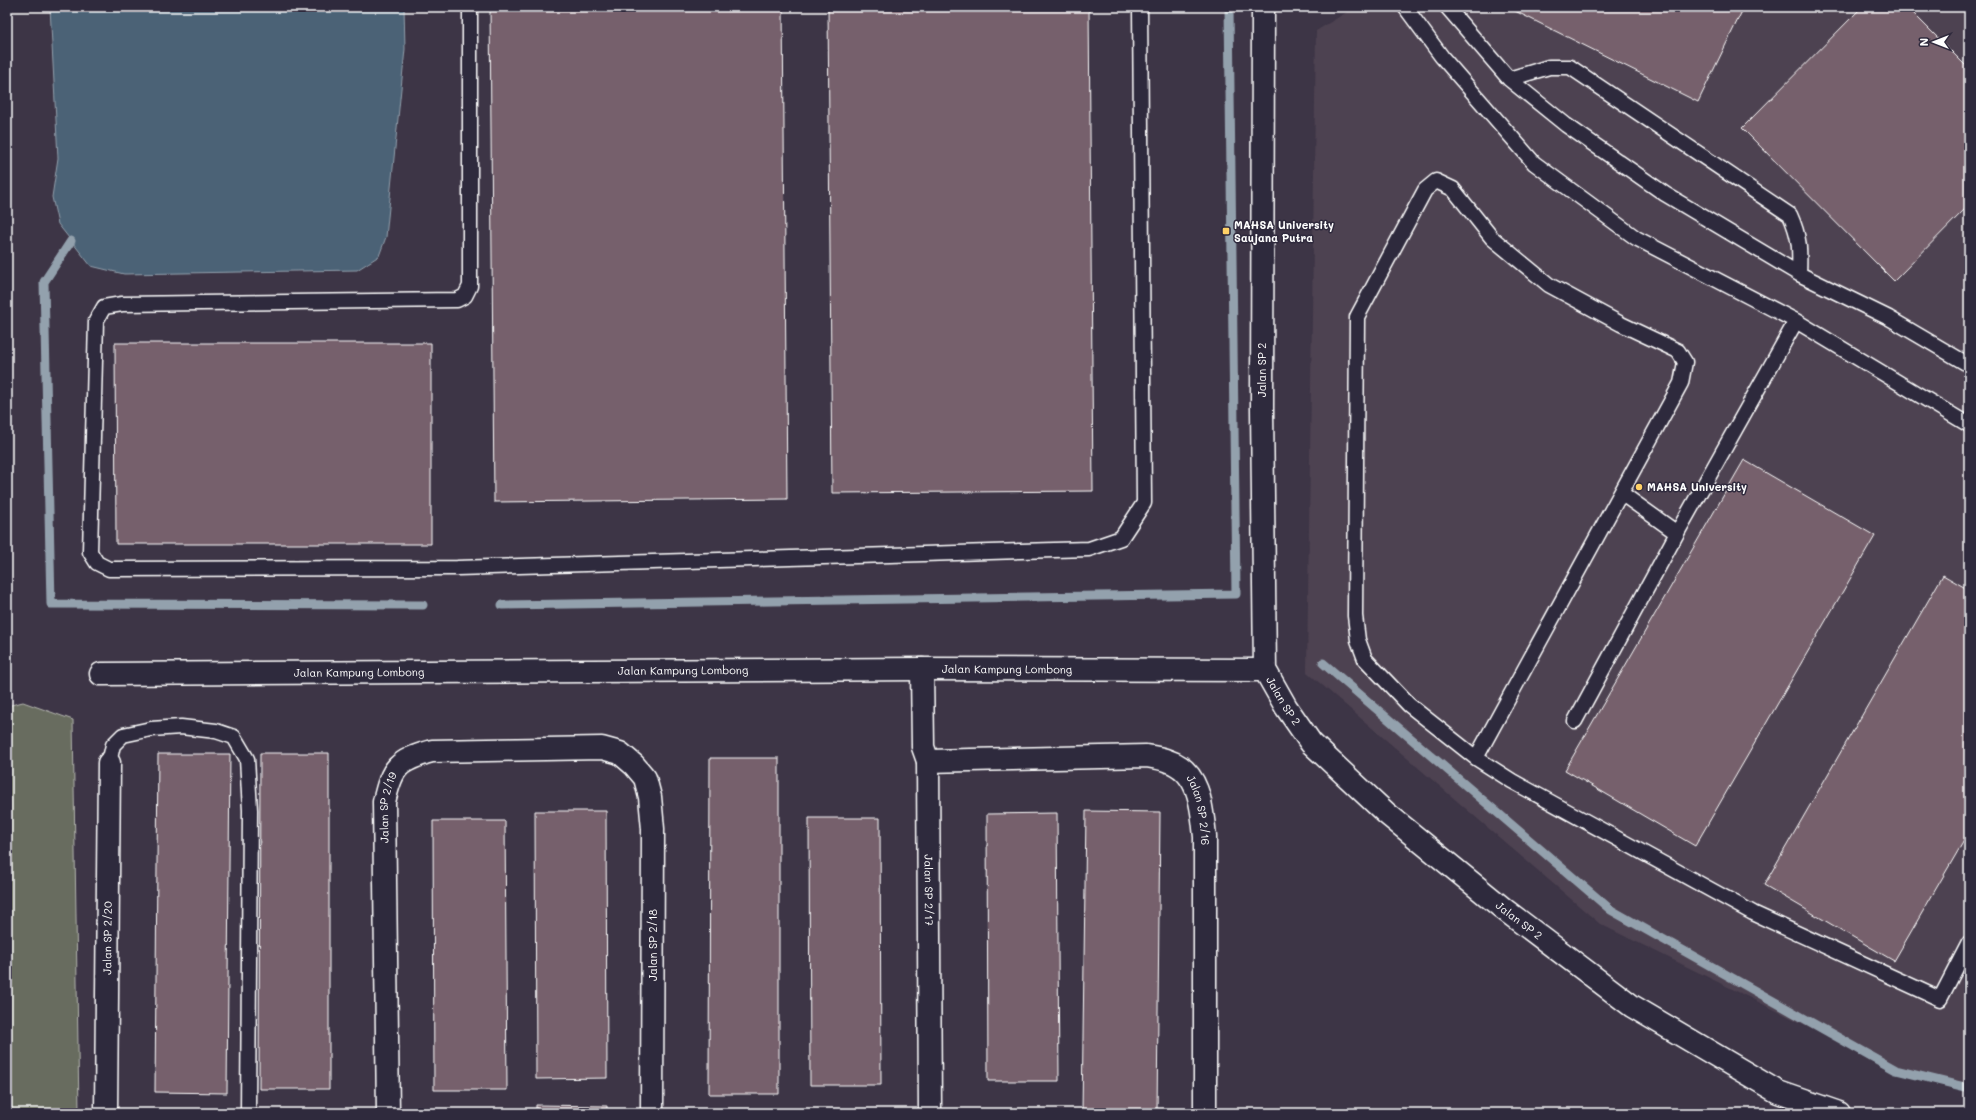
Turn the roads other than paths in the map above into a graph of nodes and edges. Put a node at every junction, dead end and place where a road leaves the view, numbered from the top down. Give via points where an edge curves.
1 (470, 7) edge
2 (1140, 7) edge
3 (1263, 7) edge
4 (1404, 7) edge
5 (1447, 7) edge
6 (1509, 79) junction
7 (1799, 274) junction
8 (1796, 321) junction
9 (1969, 365) edge
10 (1969, 425) edge
11 (1621, 493) junction
12 (1677, 533) junction
13 (922, 669) junction
14 (1265, 670) junction
15 (101, 674) dead end
16 (1575, 721) dead end
17 (1476, 758) junction
18 (928, 761) junction
19 (109, 763) joint
20 (645, 778) joint
21 (1969, 943) edge
22 (106, 1113) edge
23 (248, 1113) edge
24 (388, 1113) edge
25 (652, 1113) edge
26 (930, 1113) edge
27 (1205, 1113) edge
28 (1839, 1113) edge

1 - 2 lane via 470,286 465,296 457,300 122,304 104,307 96,321 95,337 90,552 97,564 109,569 456,568 1088,549 1121,538 1144,503
3 - 14 street, Jalan SP 2 via 1262,409
4 - 8 lane via 1442,57 1534,163 1636,238
5 - 6 lane
6 - 7 lane via 1566,125 1665,194
6 - 7 lane via 1549,67 1570,67 1576,71 1790,215 1800,245
7 - 9 lane via 1889,318
8 - 10 lane
8 - 12 lane
11 - 12 lane
11 - 17 lane
11 - 17 lane via 1680,383 1685,362 1678,351 1549,285 1492,238 1453,189 1436,181 1425,190 1357,317 1355,616 1358,640 1365,659 1409,705
12 - 16 lane
13 - 14 street, Jalan Kampung Lombong
13 - 15 street, Jalan Kampung Lombong
13 - 18 street, Jalan SP 2/17 via 923,747
14 - 28 street, Jalan SP 2 via 1286,707 1312,743 1386,813 1505,910 1632,1006 1778,1092
17 - 21 lane via 1512,781 1753,913 1940,999
18 - 26 street, Jalan SP 2/17
18 - 27 street, Jalan SP 2/16 via 1146,756 1169,761 1185,772 1197,787 1205,837
19 - 22 street, Jalan SP 2/20
19 - 23 lane via 113,745 123,735 151,729 181,727 216,731 234,737 247,759 250,810
20 - 24 street, Jalan SP 2/19 via 620,753 602,748 432,751 399,764 389,779 384,802
20 - 25 street, Jalan SP 2/18 via 653,829

